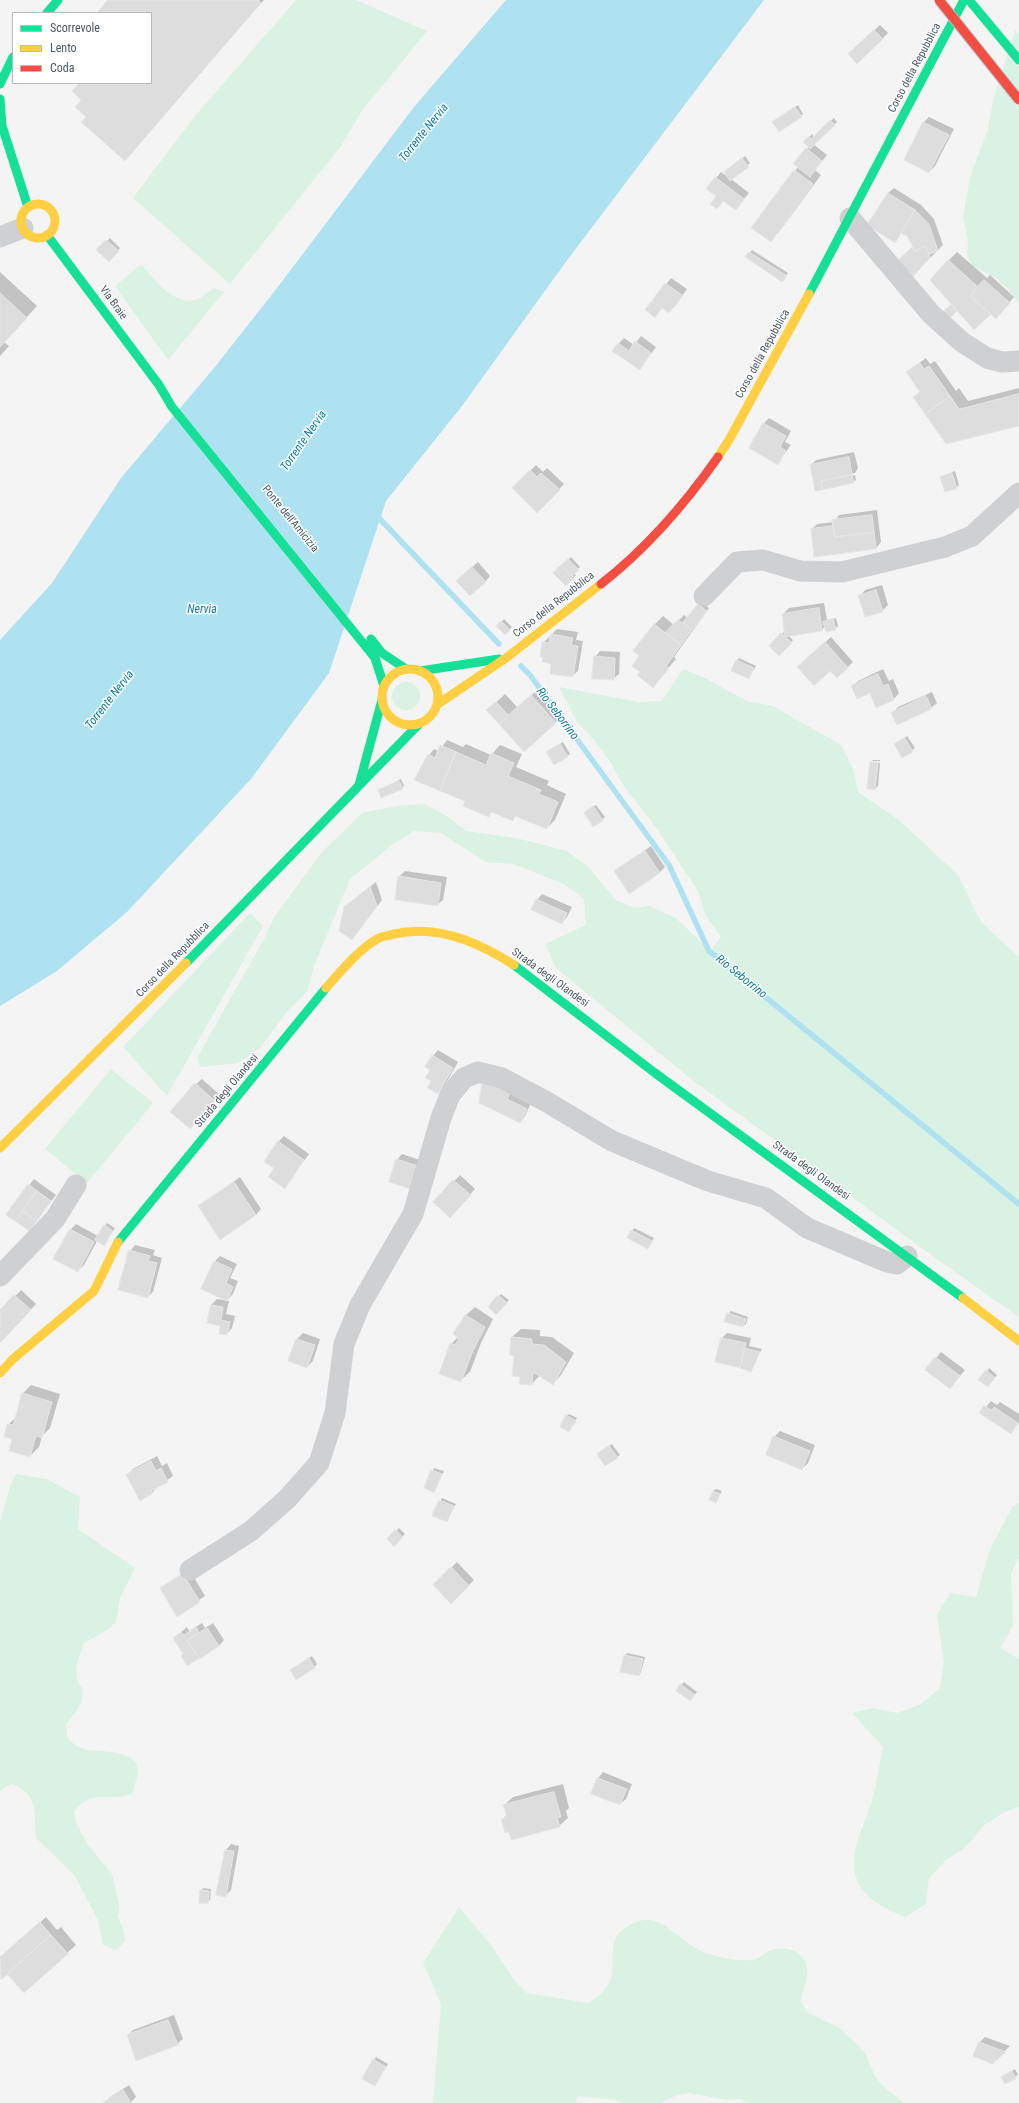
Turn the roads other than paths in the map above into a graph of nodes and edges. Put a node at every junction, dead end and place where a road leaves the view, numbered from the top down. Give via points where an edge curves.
1 (58, 0) edge
2 (939, 0) edge
3 (964, 0) edge
4 (969, 0) edge
5 (48, 12) edge
6 (12, 59) edge
7 (1019, 60) edge
8 (1, 79) edge
9 (0, 99) edge
10 (1019, 100) edge
11 (28, 207) junction
12 (850, 218) junction
13 (23, 228) junction
14 (47, 235) junction
15 (0, 237) edge
16 (1019, 361) edge
17 (159, 385) junction
18 (179, 400) dead end
19 (204, 431) dead end
20 (1019, 494) edge
21 (704, 596) dead end
22 (379, 655) junction
23 (506, 658) junction
24 (406, 669) junction
25 (420, 671) junction
26 (384, 686) junction
27 (382, 700) junction
28 (438, 704) junction
29 (419, 724) junction
30 (359, 786) junction
31 (0, 1148) edge
32 (76, 1185) dead end
33 (907, 1256) junction
34 (0, 1276) edge
35 (1019, 1341) edge
36 (0, 1373) edge
37 (190, 1570) dead end

1 - 5 main road
2 - 10 main road, bridge
3 - 12 main road, Corso della Repubblica
4 - 7 main road
6 - 8 main road
9 - 11 main road via 2,126
11 - 13 main road via 22,216
11 - 14 main road via 44,205 52,212 54,227
12 - 16 street via 932,314 962,342 987,358 1002,362
12 - 23 main road, Corso della Repubblica via 729,440 696,488 628,564
13 - 14 main road via 26,233 36,238
13 - 15 street
14 - 17 main road, Via Braie
17 - 18 main road
17 - 22 main road, Ponte dell'Amicizia via 172,407
19 - 22 main road, Ponte dell'Amicizia
20 - 21 street via 972,536 944,547 842,572 800,571 763,560 737,562
22 - 24 main road
22 - 26 main road
23 - 25 main road, Corso della Repubblica
23 - 28 main road, Corso della Repubblica
24 - 25 main road
24 - 26 main road via 396,672
25 - 28 main road via 430,678 437,688
26 - 27 main road
27 - 29 main road via 388,716 395,722 411,726
27 - 30 main road, Corso della Repubblica
28 - 29 main road via 428,720
29 - 30 main road, Corso della Repubblica
30 - 31 main road, Corso della Repubblica via 137,1014
32 - 34 street via 55,1219
33 - 35 main road, Strada degli Olandesi
33 - 36 main road, Strada degli Olandesi via 655,1073 513,964 476,943 438,932 404,932 379,938 344,966 116,1244 94,1291 13,1359
33 - 37 street via 897,1264 888,1262 807,1228 766,1198 708,1181 612,1141 502,1078 478,1072 464,1078 450,1095 441,1118 413,1214 360,1305 344,1344 335,1413 319,1463 287,1499 252,1531

